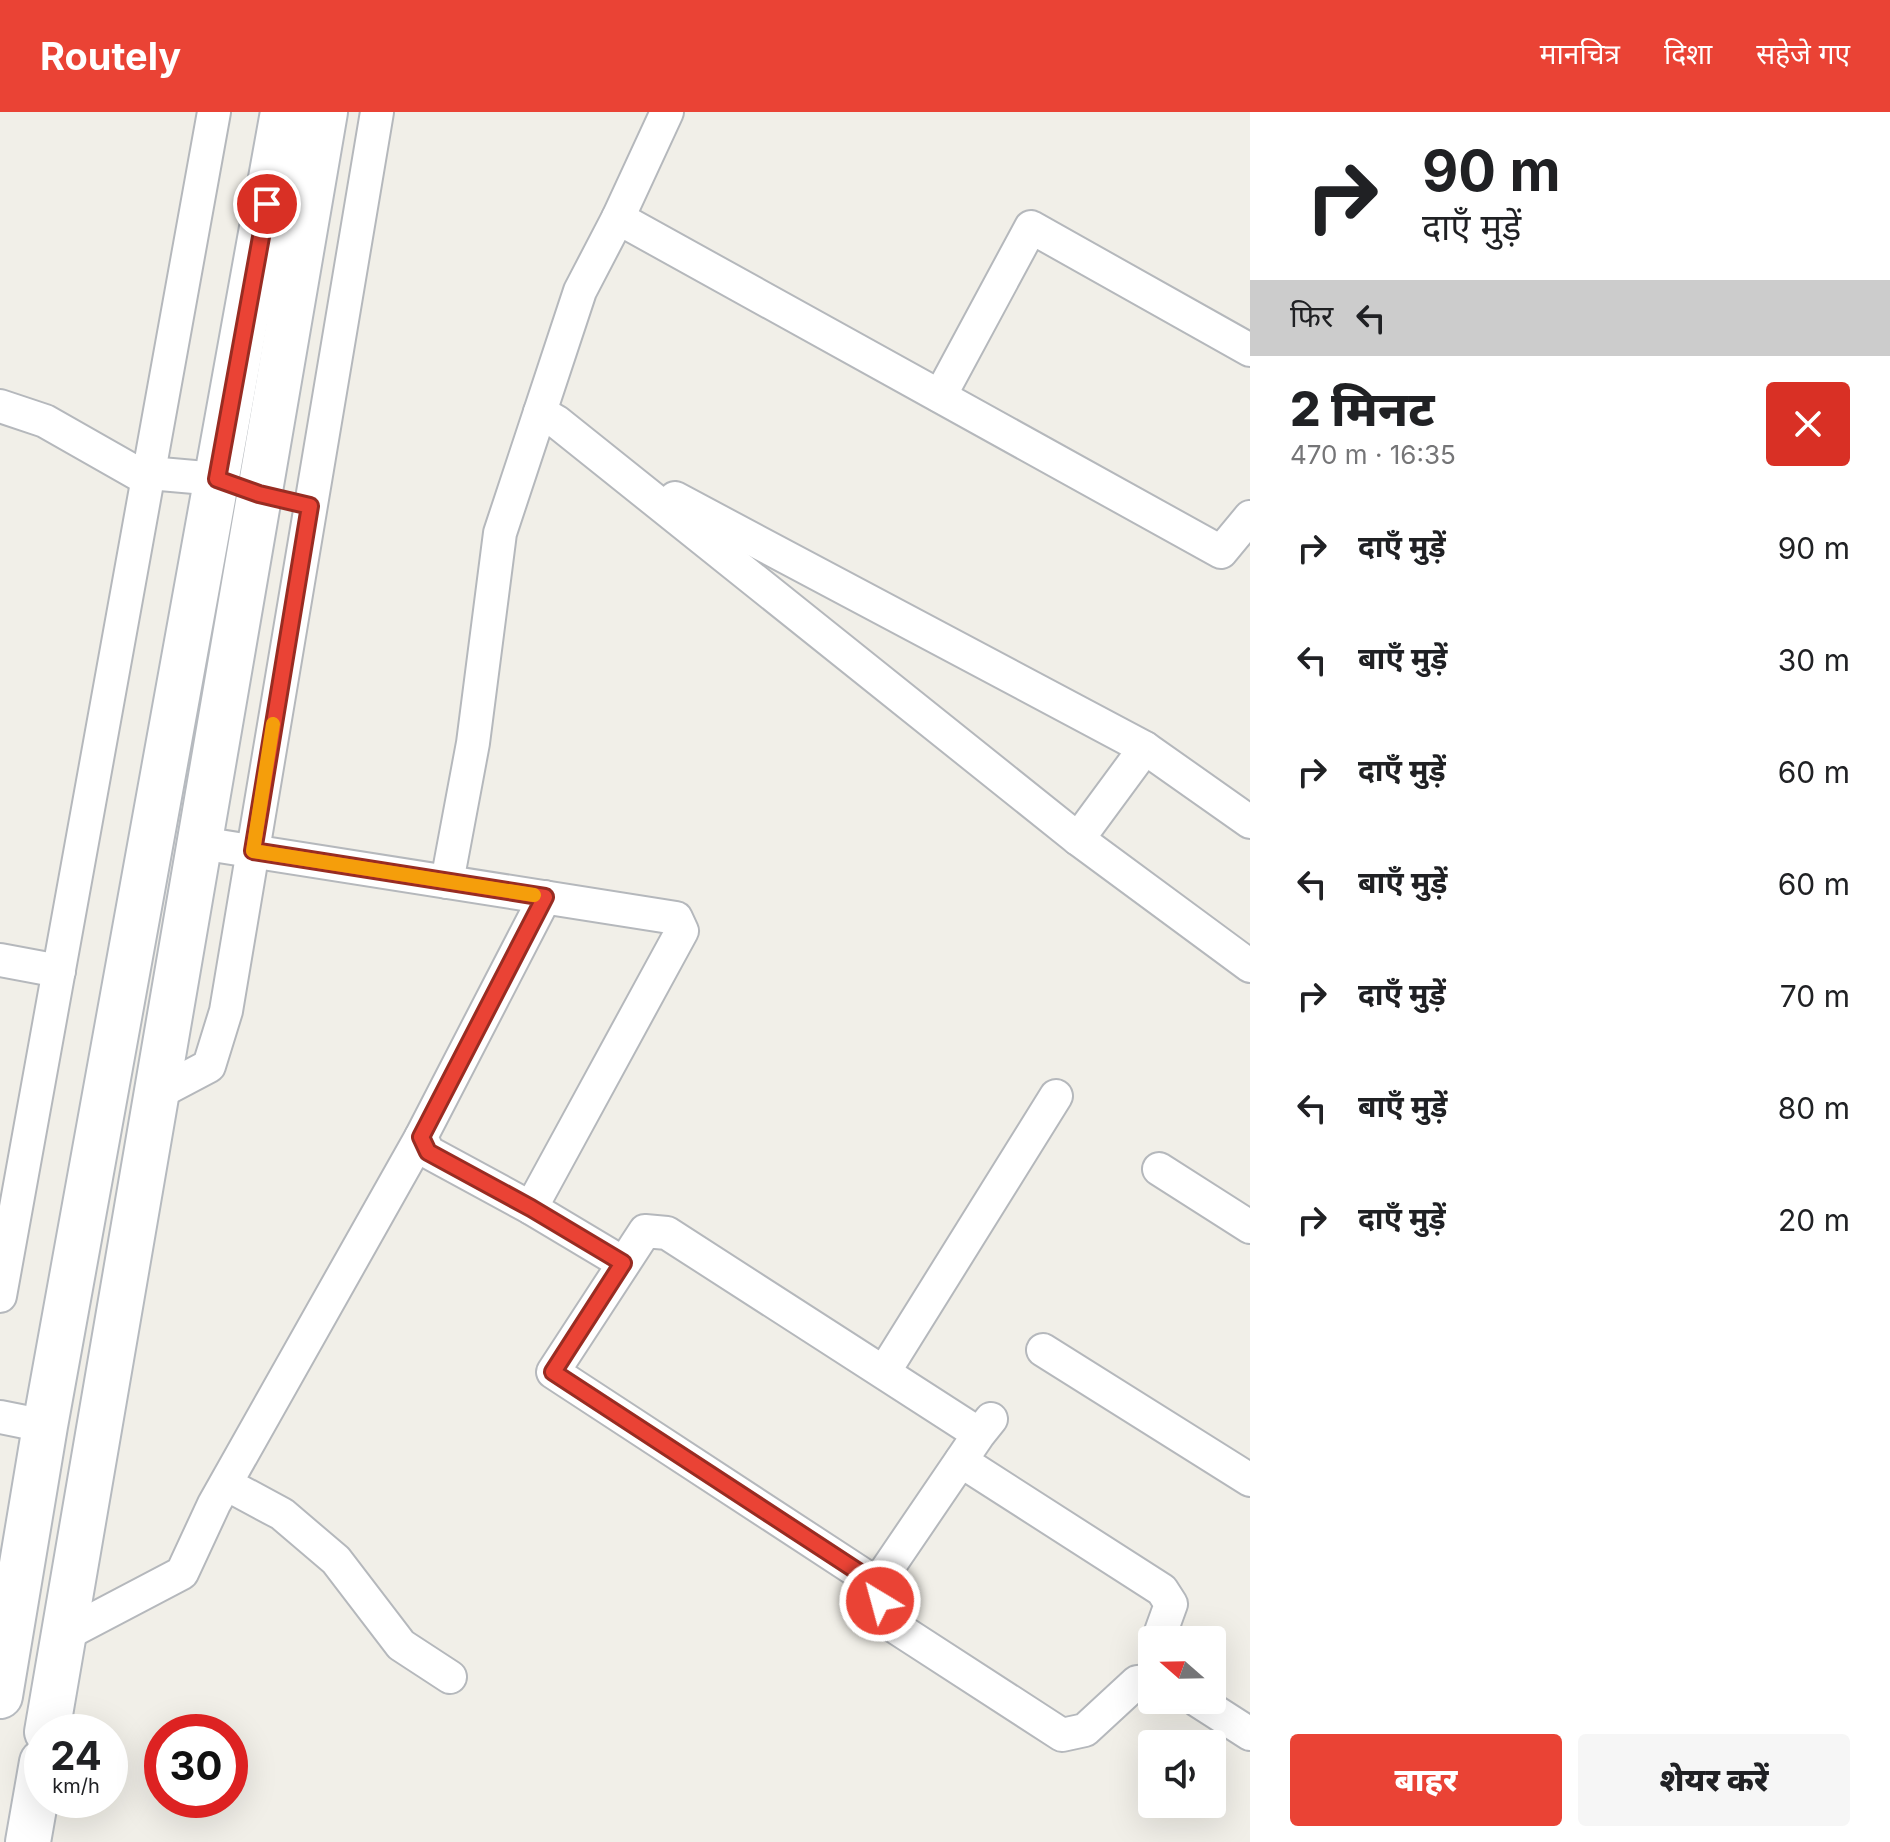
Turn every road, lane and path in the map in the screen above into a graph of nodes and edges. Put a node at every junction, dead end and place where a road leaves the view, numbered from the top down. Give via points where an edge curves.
1 (214, 112) edge
2 (283, 112) edge
3 (325, 112) edge
4 (377, 112) edge
5 (667, 112) edge
6 (618, 218) junction
7 (1250, 350) edge
8 (940, 396) junction
9 (0, 406) edge
10 (540, 412) junction
11 (605, 461) junction
12 (149, 473) junction
13 (217, 479) junction
14 (259, 494) junction
15 (310, 506) junction
16 (1250, 517) edge
17 (1145, 748) junction
18 (1250, 822) edge
19 (1078, 839) junction
20 (200, 843) junction
21 (253, 851) junction
22 (447, 882) junction
23 (545, 897) junction
24 (0, 960) edge
25 (1250, 966) edge
26 (59, 971) junction
27 (156, 1094) junction
28 (1056, 1096) dead end
29 (421, 1137) junction
30 (1159, 1169) dead end
31 (531, 1208) junction
32 (1250, 1227) edge
33 (623, 1263) junction
34 (0, 1296) edge
35 (1043, 1350) dead end
36 (884, 1372) junction
37 (0, 1417) edge
38 (45, 1426) junction
39 (961, 1461) junction
40 (1250, 1480) edge
41 (226, 1484) junction
42 (877, 1584) junction
43 (1163, 1626) edge
44 (64, 1635) junction
45 (4, 1650) edge
46 (450, 1677) dead end
47 (1138, 1682) edge
48 (0, 1696) edge
49 (50, 1714) edge
50 (1219, 1714) edge
51 (1250, 1734) edge
52 (32, 1818) edge
53 (28, 1842) edge

1 - 12 street
2 - 13 street
3 - 14 street
4 - 15 street
5 - 6 street
6 - 8 street
6 - 10 street via 580,291
7 - 8 street via 1031,227
8 - 16 street via 1221,552
9 - 12 street via 45,421 140,475
10 - 11 street
10 - 22 street via 500,533 473,743
11 - 17 street
11 - 19 street
12 - 13 street
12 - 26 street
13 - 14 street
13 - 38 street
14 - 15 street
14 - 20 street
15 - 21 street
17 - 18 street
17 - 19 street
19 - 25 street
20 - 21 street
20 - 27 street
21 - 22 street
21 - 27 street via 226,1011 209,1066
22 - 23 street
23 - 29 street
23 - 31 street via 676,918 682,931
24 - 26 street
26 - 34 street
27 - 44 street
28 - 36 street
29 - 31 street via 428,1152
29 - 41 street
30 - 32 street
31 - 33 street
33 - 36 street via 645,1231 667,1233
33 - 42 street via 553,1372
35 - 40 street
36 - 39 street via 985,1426
37 - 38 street
38 - 45 street
39 - 42 street
39 - 43 street via 1162,1590 1171,1604
41 - 44 street via 182,1573
41 - 46 street via 282,1514 336,1560 401,1645
42 - 47 street via 883,1619 1062,1735 1085,1730
44 - 49 street
45 - 48 street
50 - 51 street
52 - 53 street

